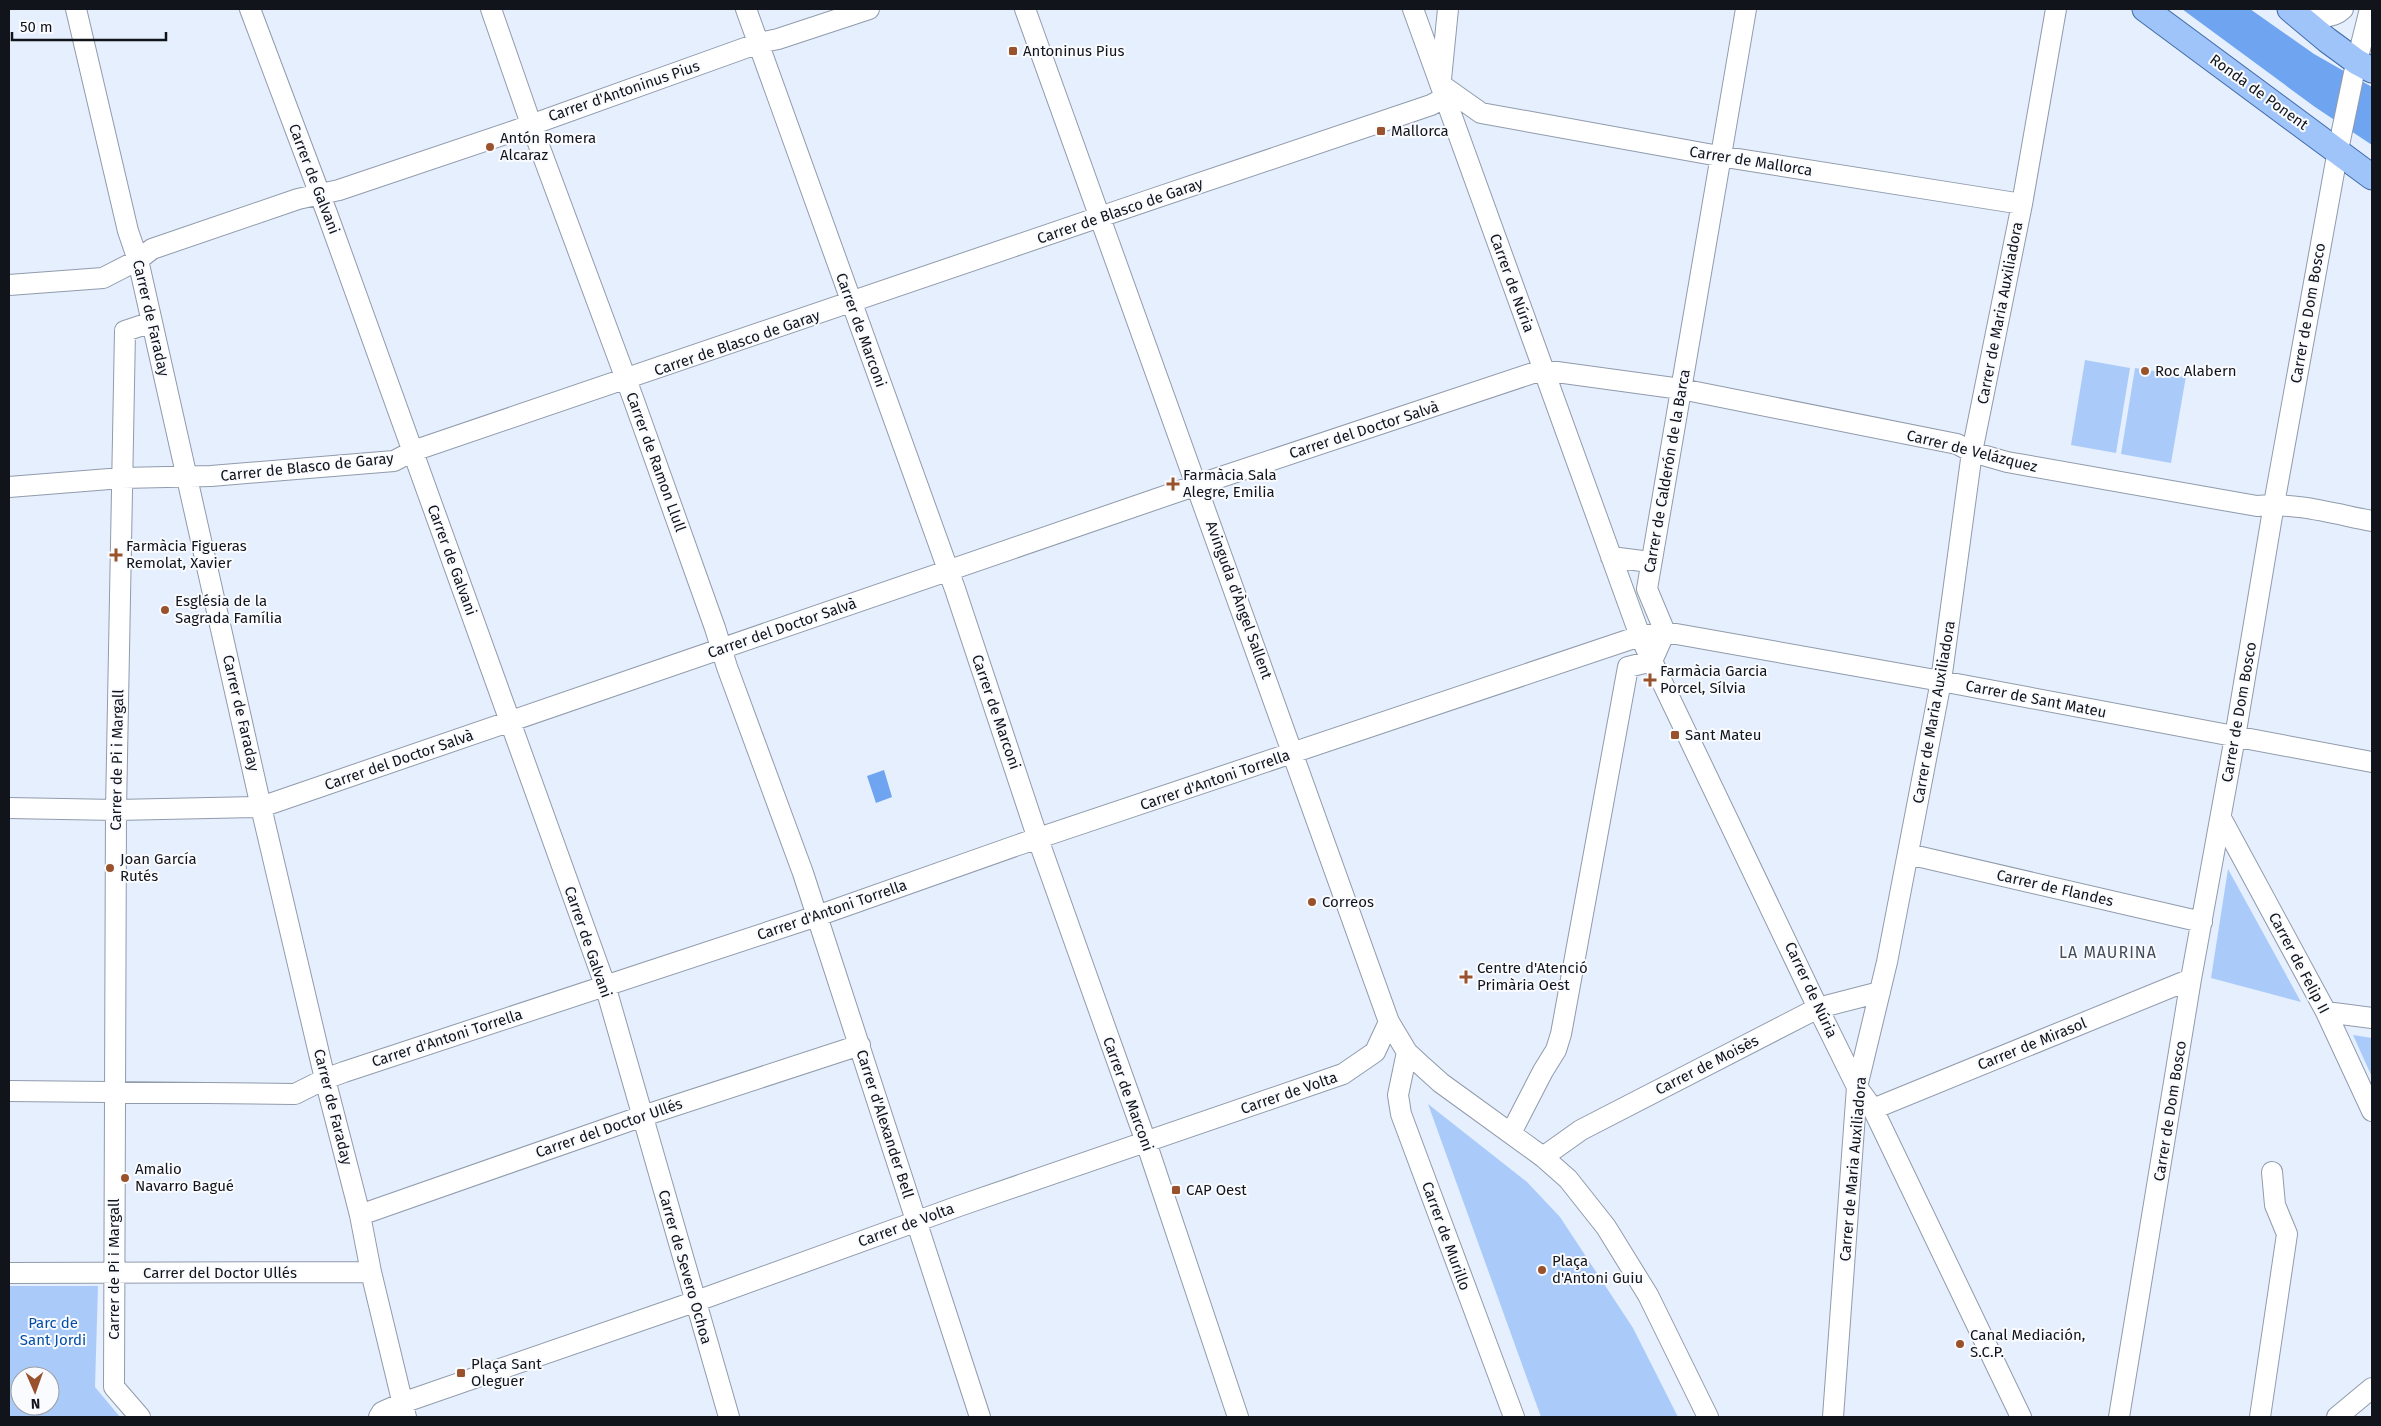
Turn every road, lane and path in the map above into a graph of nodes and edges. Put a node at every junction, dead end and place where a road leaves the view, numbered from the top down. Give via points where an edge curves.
1 (76, 9) edge
2 (250, 9) edge
3 (491, 9) edge
4 (746, 9) edge
5 (870, 9) edge
6 (1025, 9) edge
7 (1413, 9) edge
8 (1448, 9) edge
9 (1746, 9) edge
10 (2056, 9) edge
11 (2145, 9) edge
12 (2343, 9) edge
13 (2370, 9) edge
14 (2293, 11) edge
15 (759, 43) junction
16 (2365, 66) edge
17 (1442, 91) junction
18 (1480, 113) junction
19 (530, 124) junction
20 (1460, 138) junction
21 (2338, 150) junction
22 (1719, 156) junction
23 (2372, 177) edge
24 (319, 194) junction
25 (2022, 204) junction
26 (1100, 218) junction
27 (138, 260) junction
28 (9, 286) edge
29 (852, 304) junction
30 (152, 322) junction
31 (1542, 370) junction
32 (627, 381) junction
33 (1681, 389) junction
34 (413, 451) junction
35 (1972, 452) junction
36 (188, 476) junction
37 (122, 478) junction
38 (1197, 485) junction
39 (9, 487) edge
40 (2274, 504) junction
41 (2372, 521) edge
42 (1611, 557) junction
43 (1650, 562) junction
44 (948, 572) junction
45 (1665, 632) junction
46 (1640, 636) junction
47 (721, 649) junction
48 (1652, 661) junction
49 (1941, 681) junction
50 (510, 723) junction
51 (2235, 737) junction
52 (1294, 753) junction
53 (2372, 762) edge
54 (262, 807) junction
55 (9, 808) edge
56 (116, 810) junction
57 (2220, 818) junction
58 (1038, 839) junction
59 (1908, 854) junction
60 (817, 916) junction
61 (2202, 922) junction
62 (2191, 979) junction
63 (604, 985) junction
64 (1880, 992) junction
65 (1818, 1008) junction
66 (2326, 1012) junction
67 (2372, 1018) edge
68 (1389, 1022) junction
69 (860, 1046) junction
70 (1407, 1052) junction
71 (325, 1078) junction
72 (1857, 1087) junction
73 (9, 1091) edge
74 (114, 1091) junction
75 (1873, 1109) junction
76 (2372, 1111) edge
77 (642, 1116) junction
78 (1511, 1133) junction
79 (1146, 1142) junction
80 (1543, 1157) junction
81 (2272, 1172) dead end
82 (360, 1215) junction
83 (916, 1222) junction
84 (9, 1272) edge
85 (371, 1272) junction
86 (115, 1273) junction
87 (694, 1302) junction
88 (2372, 1388) edge
89 (404, 1410) edge
90 (140, 1417) edge
91 (379, 1417) edge
92 (729, 1417) edge
93 (980, 1417) edge
94 (1238, 1417) edge
95 (1514, 1417) edge
96 (1708, 1417) edge
97 (1833, 1417) edge
98 (2021, 1417) edge
99 (2119, 1417) edge
100 (2260, 1417) edge
101 (2337, 1417) edge

1 - 27 street, Carrer de Faraday via 128,230
2 - 24 street, Carrer de Galvani
3 - 19 street, Carrer de Ramon Llull
4 - 15 street, Carrer de Marconi
5 - 15 street, Carrer d'Antoninus Pius
6 - 26 street, Avinguda d'Àngel Sallent
7 - 17 street, Carrer de Núria
8 - 17 street
9 - 22 street, Carrer de Calderón de la Barca
10 - 25 street, Carrer de Maria Auxiliadora
11 - 21 main road, Ronda de Ponent
12 - 14 street via 2321,17
13 - 16 street, Carrer de Dom Bosco
14 - 16 main road via 2309,27
15 - 19 street, Carrer d'Antoninus Pius
15 - 29 street, Carrer de Marconi
16 - 21 street, Carrer de Dom Bosco
17 - 18 street, Carrer de Mallorca
17 - 20 street, Carrer de Núria
17 - 26 street, Carrer de Blasco de Garay via 1431,105
18 - 20 street via 1469,121
18 - 22 street, Carrer de Mallorca
19 - 24 street, Carrer d'Antoninus Pius via 339,190
19 - 32 street, Carrer de Ramon Llull
20 - 31 street, Carrer de Núria
21 - 23 main road, Ronda de Ponent
21 - 40 street, Carrer de Dom Bosco
22 - 25 street, Carrer de Mallorca
22 - 33 street, Carrer de Calderón de la Barca
24 - 27 street, Carrer d'Antoninus Pius via 298,198 152,249
24 - 34 street, Carrer de Galvani
25 - 35 street, Carrer de Maria Auxiliadora
26 - 29 street, Carrer de Blasco de Garay
26 - 38 street, Avinguda d'Àngel Sallent
27 - 28 street, Carrer d'Antoninus Pius via 103,278
27 - 30 street, Carrer de Faraday
29 - 32 street, Carrer de Blasco de Garay
29 - 44 street, Carrer de Marconi
30 - 36 street, Carrer de Faraday
30 - 37 street, Carrer de Pi i Margall via 124,331
31 - 33 street, Carrer de Velázquez
31 - 38 street, Carrer del Doctor Salvà
31 - 42 street, Carrer de Núria
32 - 34 street, Carrer de Blasco de Garay
32 - 47 street, Carrer de Ramon Llull
33 - 35 street, Carrer de Velázquez via 1957,444
33 - 43 street, Carrer de Calderón de la Barca
34 - 36 street, Carrer de Blasco de Garay via 394,460
34 - 50 street, Carrer de Galvani
35 - 40 street, Carrer de Velázquez via 2007,462 2257,506
35 - 49 street, Carrer de Maria Auxiliadora
36 - 37 street, Carrer de Blasco de Garay
36 - 54 street, Carrer de Faraday
37 - 39 street, Carrer de Blasco de Garay
37 - 56 street, Carrer de Pi i Margall
38 - 44 street, Carrer del Doctor Salvà
38 - 52 street, Avinguda d'Àngel Sallent
40 - 41 street, Carrer de Velázquez
40 - 51 street, Carrer de Dom Bosco
42 - 43 street
42 - 46 street, Carrer de Núria
43 - 45 street, Carrer de Calderón de la Barca via 1646,589
44 - 47 street, Carrer del Doctor Salvà
44 - 58 street, Carrer de Marconi
45 - 46 street, Carrer de Sant Mateu
45 - 48 street
45 - 49 street, Carrer de Sant Mateu
46 - 48 street, Carrer de Núria
46 - 52 street, Carrer d'Antoni Torrella
47 - 50 street, Carrer del Doctor Salvà
47 - 60 street, Carrer de Ramon Llull
48 - 65 street, Carrer de Núria
48 - 78 street via 1628,667 1561,1034 1556,1050
49 - 51 street, Carrer de Sant Mateu
49 - 59 street, Carrer de Maria Auxiliadora
50 - 54 street, Carrer del Doctor Salvà
50 - 63 street, Carrer de Galvani
51 - 53 street, Carrer de Sant Mateu
51 - 57 street, Carrer de Dom Bosco
52 - 58 street, Carrer d'Antoni Torrella
52 - 68 street, Avinguda d'Àngel Sallent
54 - 56 street, Carrer del Doctor Salvà
54 - 71 street, Carrer de Faraday
55 - 56 street, Carrer del Doctor Salvà
56 - 74 street, Carrer de Pi i Margall
57 - 61 street, Carrer de Dom Bosco
57 - 66 street, Carrer de Felip II
58 - 60 street, Carrer d'Antoni Torrella
58 - 79 street, Carrer de Marconi
59 - 61 street, Carrer de Flandes
59 - 64 street, Carrer de Maria Auxiliadora
60 - 63 street, Carrer d'Antoni Torrella
60 - 69 street, Carrer d'Alexander Bell
61 - 62 street, Carrer de Dom Bosco
62 - 75 street, Carrer de Mirasol
62 - 99 street, Carrer de Dom Bosco
63 - 71 street, Carrer d'Antoni Torrella
63 - 77 street, Carrer de Galvani
64 - 65 street, Carrer de Moisès
64 - 72 street, Carrer de Maria Auxiliadora
65 - 72 street, Carrer de Núria
65 - 80 street, Carrer de Moisès via 1581,1130
66 - 67 street
66 - 76 street, Carrer de Felip II
68 - 70 street, Avinguda d'Àngel Sallent
68 - 79 street, Carrer de Volta via 1376,1052 1343,1074
69 - 77 street, Carrer del Doctor Ullés
69 - 83 street, Carrer d'Alexander Bell
70 - 78 street, Avinguda d'Àngel Sallent via 1441,1083
70 - 95 street, Carrer de Murillo via 1398,1095 1400,1114
71 - 74 street, Carrer d'Antoni Torrella via 295,1094
71 - 82 street, Carrer de Faraday
72 - 75 street, Carrer de Núria
72 - 97 street, Carrer de Maria Auxiliadora
73 - 74 street, Carrer d'Antoni Torrella
74 - 86 street, Carrer de Pi i Margall
75 - 98 street, Carrer de Núria
77 - 82 street, Carrer del Doctor Ullés
77 - 87 street, Carrer de Severo Ochoa
78 - 80 street, Avinguda d'Àngel Sallent
79 - 83 street, Carrer de Volta
79 - 94 street, Carrer de Marconi
80 - 96 street, Avinguda d'Àngel Sallent via 1568,1179 1606,1227 1648,1295
81 - 100 street via 2275,1205 2287,1234
82 - 85 street, Carrer de Faraday
83 - 87 street, Carrer de Volta
83 - 93 street, Carrer d'Alexander Bell
84 - 86 street, Carrer del Doctor Ullés
85 - 86 street, Carrer del Doctor Ullés
85 - 89 street, Carrer de Faraday
86 - 90 street, Carrer de Pi i Margall via 114,1387
87 - 89 street, Carrer de Volta
87 - 92 street, Carrer de Severo Ochoa
88 - 101 street
89 - 91 street, Carrer de Volta via 382,1412

